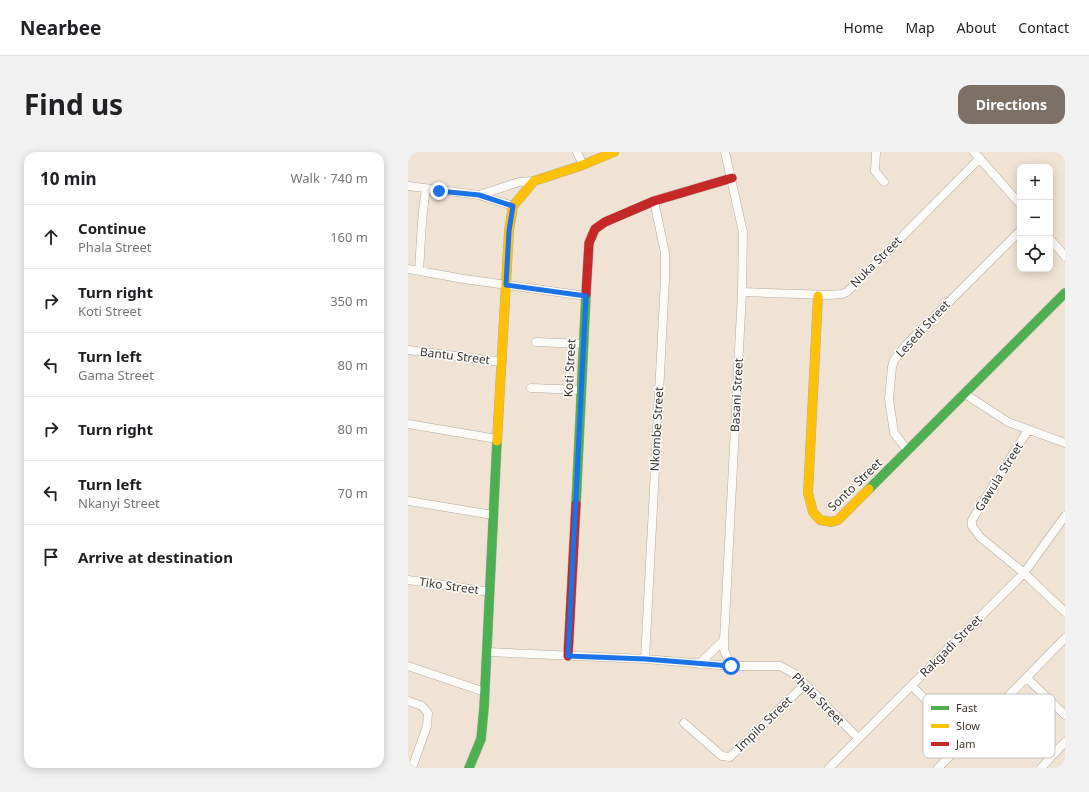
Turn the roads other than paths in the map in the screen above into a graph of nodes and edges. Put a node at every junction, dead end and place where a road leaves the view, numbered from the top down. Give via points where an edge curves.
1 (577, 152) edge
2 (614, 152) edge
3 (725, 152) edge
4 (876, 152) edge
5 (977, 155) edge
6 (583, 166) junction
7 (732, 178) junction
8 (534, 181) junction
9 (884, 182) dead end
10 (408, 186) edge
11 (426, 190) junction
12 (479, 195) junction
13 (654, 201) junction
14 (1017, 201) edge
15 (513, 206) junction
16 (1017, 234) edge
17 (1053, 242) edge
18 (1065, 256) edge
19 (408, 269) edge
20 (419, 271) junction
21 (506, 285) junction
22 (742, 292) junction
23 (1065, 293) edge
24 (586, 296) junction
25 (818, 296) junction
26 (536, 342) dead end
27 (584, 344) junction
28 (408, 350) edge
29 (502, 362) junction
30 (531, 388) dead end
31 (581, 390) junction
32 (965, 394) junction
33 (408, 424) edge
34 (1028, 430) junction
35 (497, 439) junction
36 (1065, 443) edge
37 (908, 451) junction
38 (408, 501) edge
39 (493, 515) junction
40 (1065, 516) edge
41 (1024, 573) junction
42 (408, 580) edge
43 (490, 592) junction
44 (1065, 612) edge
45 (1065, 638) edge
46 (724, 640) junction
47 (488, 652) junction
48 (568, 656) junction
49 (645, 659) junction
50 (699, 664) junction
51 (408, 666) edge
52 (731, 666) junction
53 (1026, 678) junction
54 (805, 684) junction
55 (912, 686) junction
56 (485, 692) junction
57 (1010, 694) edge
58 (1043, 694) edge
59 (923, 697) edge
60 (408, 701) edge
61 (1055, 706) edge
62 (1065, 715) edge
63 (684, 723) dead end
64 (858, 738) junction
65 (1065, 742) edge
66 (1055, 753) edge
67 (947, 758) edge
68 (1050, 758) edge
69 (412, 768) edge
70 (469, 768) edge
71 (829, 768) edge
72 (938, 768) edge
73 (1041, 768) edge

1 - 6 street
2 - 6 street
3 - 7 street, Basani Street
4 - 9 street via 875,171
5 - 14 street
5 - 25 street, Nuka Street via 847,292
6 - 8 street
7 - 13 street, Koti Street
7 - 22 street, Basani Street via 743,232
8 - 12 street via 519,182
8 - 15 street
10 - 11 street
11 - 12 street
11 - 20 street
12 - 15 street
13 - 24 street, Koti Street via 605,222 595,229 589,244
13 - 49 street, Nkombe Street via 665,253 665,279
15 - 21 street
16 - 37 street, Lesedi Street via 906,344 894,360 889,399 894,433
17 - 18 street
19 - 20 street
20 - 21 street
21 - 24 street
21 - 29 street
22 - 25 street, Nuka Street
22 - 46 street, Basani Street
23 - 32 street, Sonto Street
24 - 27 street, Koti Street
25 - 37 street, Sonto Street via 808,493 813,514 824,522 833,523 838,520
26 - 27 street
27 - 31 street, Koti Street
28 - 29 street, Bantu Street
29 - 35 street
30 - 31 street
31 - 48 street, Koti Street
32 - 34 street via 991,412
32 - 37 street, Sonto Street
33 - 35 street
34 - 36 street
34 - 41 street, Gawula Street via 972,523 980,537
35 - 39 street
38 - 39 street
39 - 43 street
40 - 41 street, Rakgadi Street
41 - 44 street
41 - 55 street, Rakgadi Street
42 - 43 street, Tiko Street
43 - 47 street
45 - 53 street
46 - 50 street
46 - 52 street, Basani Street via 724,650
47 - 48 street, Phala Street
47 - 56 street
48 - 49 street, Phala Street
49 - 50 street, Phala Street
50 - 52 street, Phala Street
51 - 56 street
52 - 54 street, Phala Street via 780,666 791,671
53 - 57 street
53 - 58 street
54 - 63 street, Impilo Street via 730,757 722,756
54 - 64 street, Phala Street
55 - 59 street
55 - 64 street, Rakgadi Street
56 - 70 street via 481,739
60 - 69 street via 422,706 428,713 427,726
61 - 62 street
64 - 71 street, Rakgadi Street
65 - 66 street
67 - 72 street
68 - 73 street

